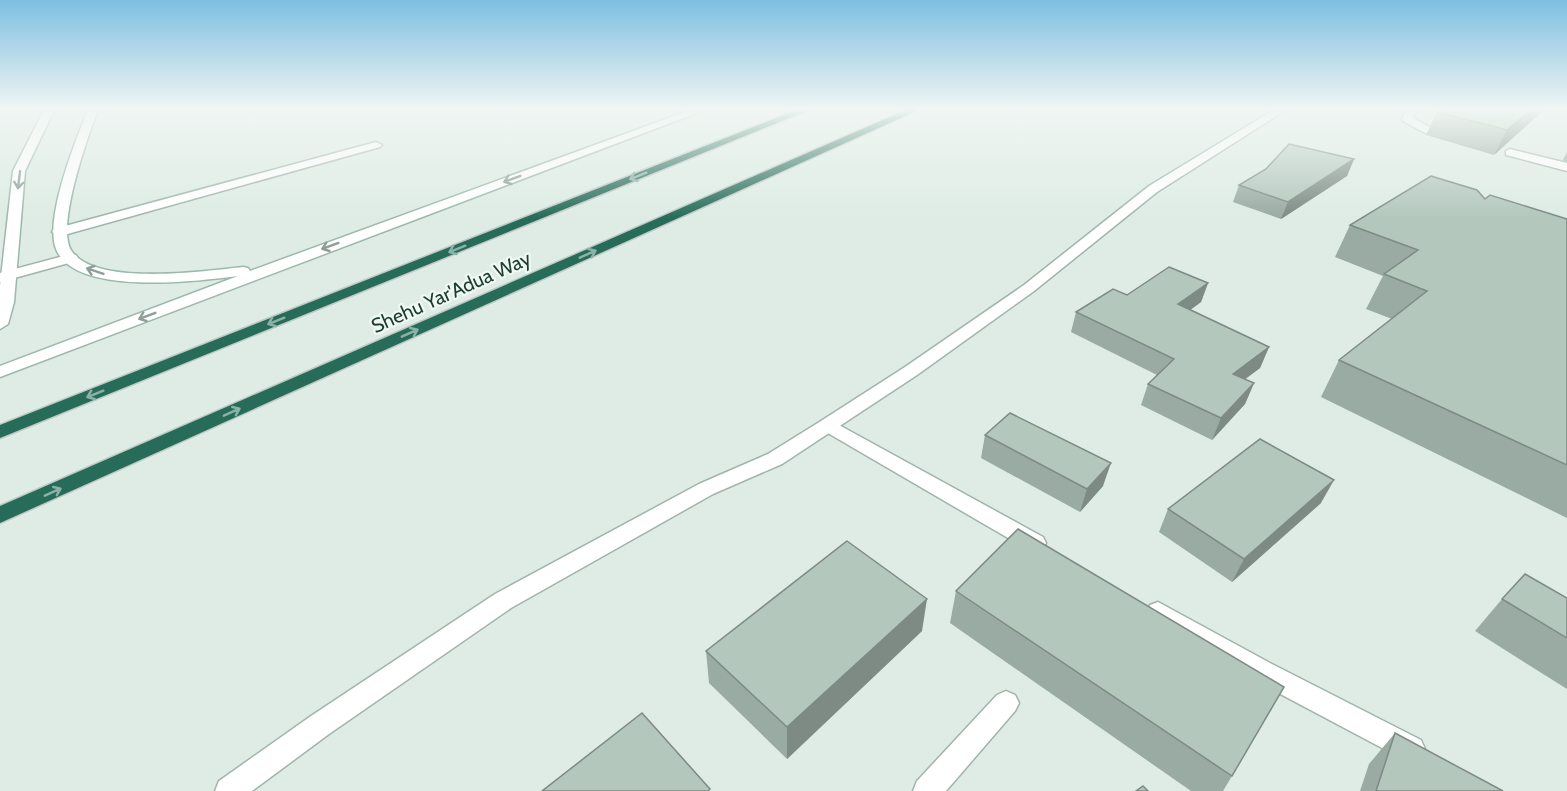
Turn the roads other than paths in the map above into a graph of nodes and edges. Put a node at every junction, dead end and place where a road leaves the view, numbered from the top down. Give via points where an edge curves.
1 (32, 145) edge
2 (80, 145) edge
3 (376, 145) dead end
4 (605, 145) edge
5 (717, 145) edge
6 (835, 145) edge
7 (1224, 145) edge
8 (1510, 153) edge
9 (1567, 166) edge
10 (59, 232) junction
11 (70, 258) junction
12 (278, 266) junction
13 (4, 277) edge
14 (0, 324) edge
15 (0, 372) edge
16 (828, 425) junction
17 (0, 432) edge
18 (0, 515) edge
19 (1056, 555) edge
20 (1138, 601) edge
21 (1006, 703) dead end
22 (1428, 758) edge
23 (229, 791) edge
24 (927, 791) edge

1 -> 13 street via 19,171
2 - 10 street
3 - 10 street
4 -> 12 street
5 -> 17 highway, Shehu Yar'Adua Way
18 -> 6 highway, Shehu Yar'Adua Way
7 - 16 street via 1153,189 1020,294
8 - 9 street
10 - 11 street via 63,251
12 -> 11 street via 188,279 145,279 106,275
11 - 13 street
12 -> 15 street
13 - 14 street via 6,302
16 - 19 street
16 - 23 street via 774,459 706,489 503,601 320,724
20 - 22 street
21 - 24 street

